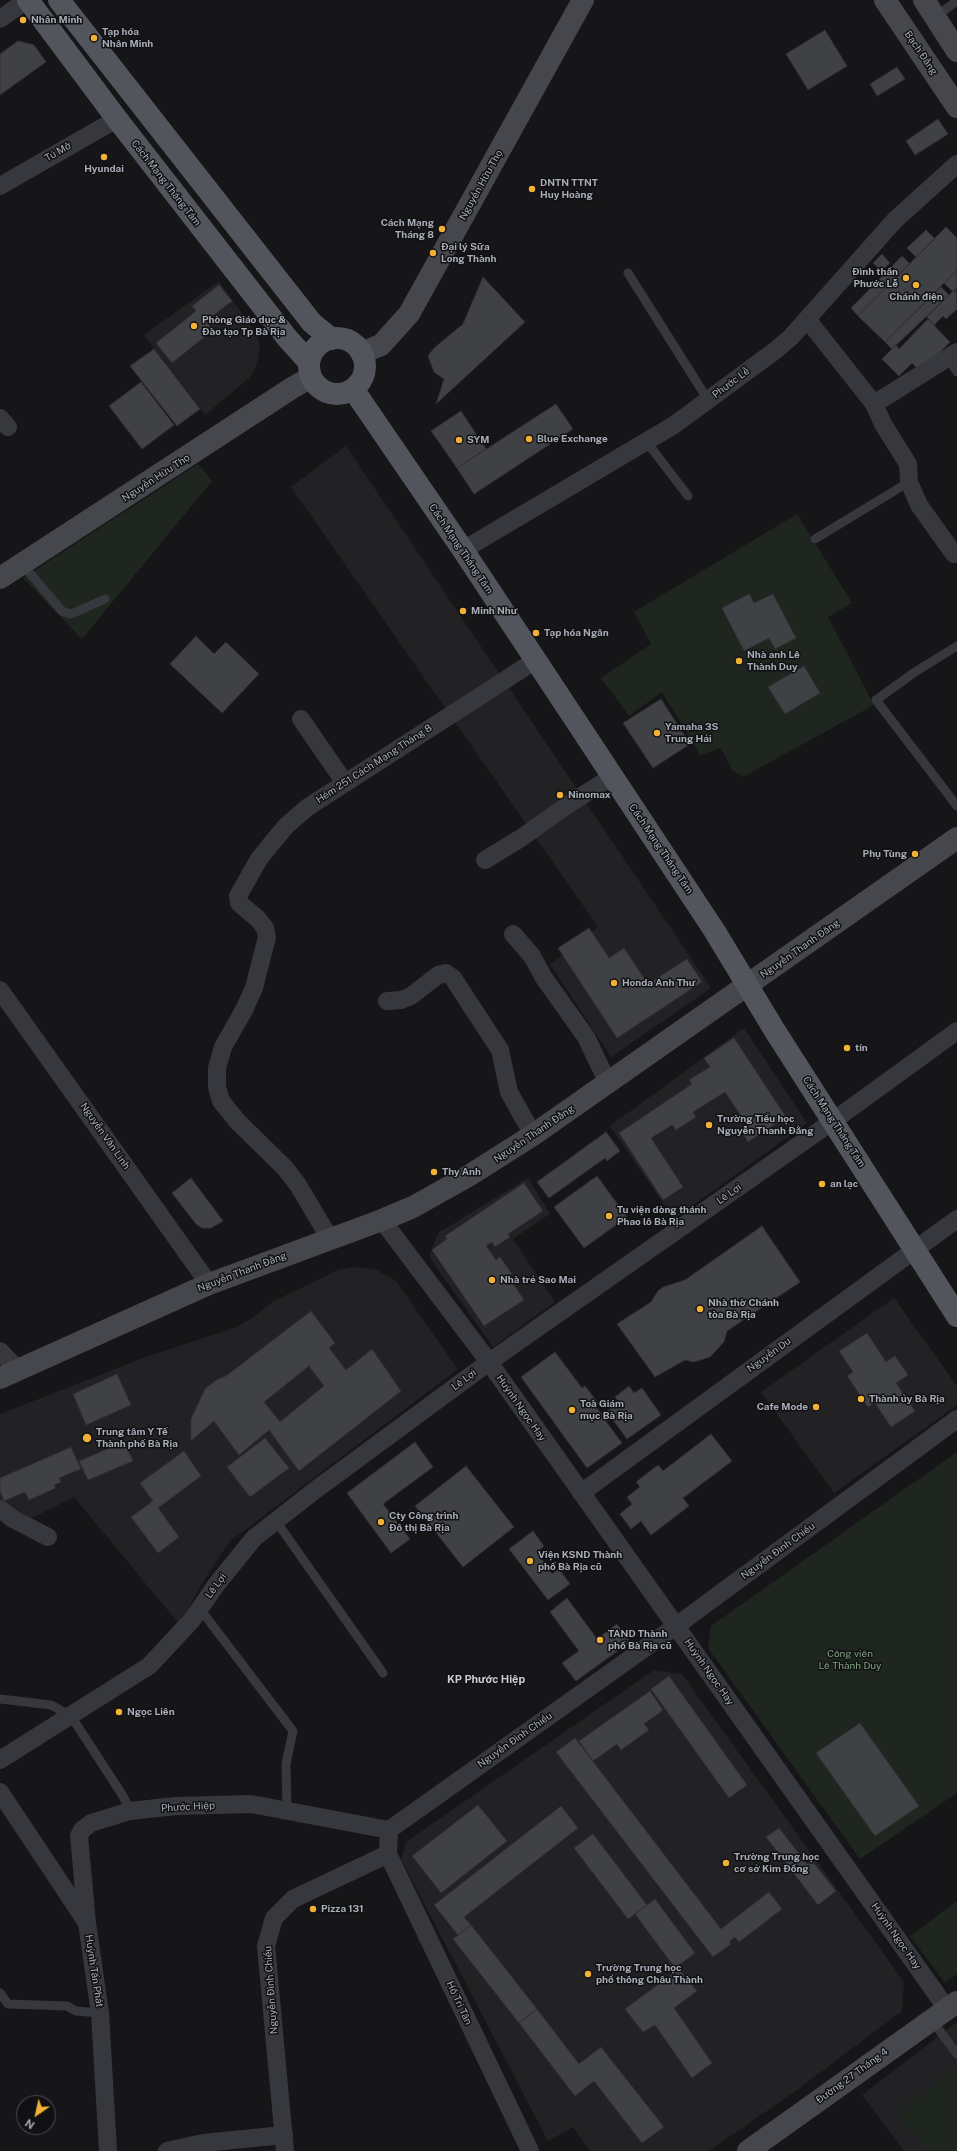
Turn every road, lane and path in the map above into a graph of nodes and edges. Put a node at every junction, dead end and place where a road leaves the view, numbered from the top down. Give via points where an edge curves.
1 (27, 0) edge
2 (59, 0) edge
3 (583, 0) edge
4 (885, 0) edge
5 (957, 1) edge
6 (929, 8) edge
7 (0, 19) edge
8 (957, 51) edge
9 (957, 107) edge
10 (116, 119) junction
11 (957, 164) edge
12 (0, 186) edge
13 (628, 274) dead end
14 (806, 319) junction
15 (332, 339) junction
16 (361, 353) junction
17 (954, 360) edge
18 (310, 370) junction
19 (353, 389) junction
20 (708, 400) junction
21 (874, 404) junction
22 (646, 442) junction
23 (909, 482) junction
24 (688, 496) dead end
25 (815, 539) dead end
26 (463, 550) junction
27 (954, 554) dead end
28 (22, 564) junction
29 (0, 578) edge
30 (105, 598) dead end
31 (957, 646) edge
32 (536, 660) junction
33 (301, 718) dead end
34 (613, 776) junction
35 (344, 783) junction
36 (957, 806) edge
37 (957, 838) edge
38 (485, 860) dead end
39 (513, 934) dead end
40 (749, 985) junction
41 (0, 990) edge
42 (387, 1002) dead end
43 (957, 1031) edge
44 (608, 1083) junction
45 (833, 1121) junction
46 (533, 1135) junction
47 (957, 1219) edge
48 (382, 1220) junction
49 (330, 1239) junction
50 (914, 1248) junction
51 (210, 1284) junction
52 (957, 1316) edge
53 (0, 1351) edge
54 (489, 1362) junction
55 (9, 1374) edge
56 (957, 1419) edge
57 (581, 1493) junction
58 (0, 1509) edge
59 (276, 1521) junction
60 (48, 1537) dead end
61 (200, 1609) junction
62 (676, 1626) junction
63 (383, 1674) dead end
64 (0, 1699) edge
65 (71, 1716) junction
66 (0, 1760) edge
67 (0, 1792) edge
68 (287, 1810) junction
69 (130, 1811) junction
70 (389, 1830) junction
71 (388, 1854) junction
72 (87, 1923) junction
73 (0, 1993) edge
74 (945, 2010) edge
75 (100, 2013) junction
76 (957, 2054) edge
77 (285, 2143) edge
78 (108, 2151) edge
79 (167, 2151) edge
80 (530, 2151) edge
81 (748, 2151) edge

1 - 7 street
1 - 10 main road, Cách Mạng Tháng Tám
2 - 15 main road via 312,323
3 - 16 street, Nguyễn Hữu Thọ via 409,314 381,345
4 - 9 street, Bạch Đằng
5 - 6 lane
6 - 8 street
10 - 12 street, Tú Mỡ
10 - 18 main road, Cách Mạng Tháng Tám
11 - 14 street, Phước Lễ via 895,220
13 - 20 lane
14 - 20 street, Phước Lễ via 776,350
14 - 21 street
15 - 16 main road via 349,341
15 - 18 main road via 317,347
16 - 19 main road via 364,359 364,372
17 - 21 street
18 - 19 main road via 320,388 333,394
18 - 28 street, Nguyễn Hữu Thọ via 292,388
19 - 26 main road, Cách Mạng Tháng Tám
20 - 22 street, Phước Lễ
21 - 23 street via 883,424 908,464
22 - 24 lane
22 - 26 street, Phước Lễ
23 - 25 lane
23 - 27 street via 919,505
26 - 32 main road, Cách Mạng Tháng Tám
28 - 29 street, Nguyễn Hữu Thọ
28 - 30 lane via 62,611 70,614
31 - 36 lane via 876,700
32 - 34 main road, Cách Mạng Tháng Tám
32 - 35 street, Hẻm 251 Cách Mạng Tháng 8
33 - 35 street
34 - 38 street
34 - 40 main road, Cách Mạng Tháng Tám
35 - 49 street, Hẻm 251 Cách Mạng Tháng 8 via 308,807 287,825 259,859 238,896 239,903 265,928 267,937 254,988 223,1047 217,1068 217,1087 221,1101 238,1122 285,1168
37 - 40 street, Nguyễn Thanh Đằng
39 - 44 street via 532,956 544,978 586,1037
40 - 44 street, Nguyễn Thanh Đằng
40 - 45 main road, Cách Mạng Tháng Tám
41 - 51 street, Nguyễn Văn Linh
42 - 46 street via 411,996 438,975 446,973 453,978 500,1050 509,1092
43 - 45 street, Lê Lợi
44 - 46 street, Nguyễn Thanh Đằng
45 - 50 main road, Cách Mạng Tháng Tám
45 - 54 street, Lê Lợi
46 - 48 street, Nguyễn Thanh Đằng via 470,1175 412,1207
47 - 50 street, Nguyễn Du
48 - 49 street, Nguyễn Thanh Đằng
48 - 54 street, Huỳnh Ngọc Hay
49 - 51 street, Nguyễn Thanh Đằng
50 - 52 main road, Cách Mạng Tháng Tám
50 - 57 street, Nguyễn Du
51 - 55 street, Nguyễn Thanh Đằng
53 - 55 street
54 - 57 street, Huỳnh Ngọc Hay
54 - 59 street, Lê Lợi
56 - 62 street, Nguyễn Đình Chiểu
57 - 62 street, Huỳnh Ngọc Hay
58 - 60 street
59 - 61 street, Lê Lợi via 254,1538
59 - 63 lane
61 - 65 street, Lê Lợi via 149,1666
61 - 68 lane via 293,1730 286,1764
62 - 70 street, Nguyễn Đình Chiểu
62 - 74 street, Huỳnh Ngọc Hay
64 - 65 lane via 51,1705
65 - 66 street, Lê Lợi
65 - 69 lane
67 - 72 street, Huỳnh Tấn Phát
68 - 69 street, Phước Hiệp via 251,1804 176,1806
68 - 70 street, Phước Hiệp
69 - 72 street, Phước Hiệp via 91,1823 79,1836
70 - 71 street
71 - 77 street, Nguyễn Đình Chiểu via 293,1900 274,1918 266,1946
71 - 80 street, Hồ Tri Tân
72 - 75 street, Huỳnh Tấn Phát
73 - 75 lane via 8,2004 67,2006 76,2011
74 - 76 lane
74 - 81 street, Đường 27 Tháng 4
75 - 78 street, Huỳnh Tấn Phát
77 - 79 street via 203,2143

